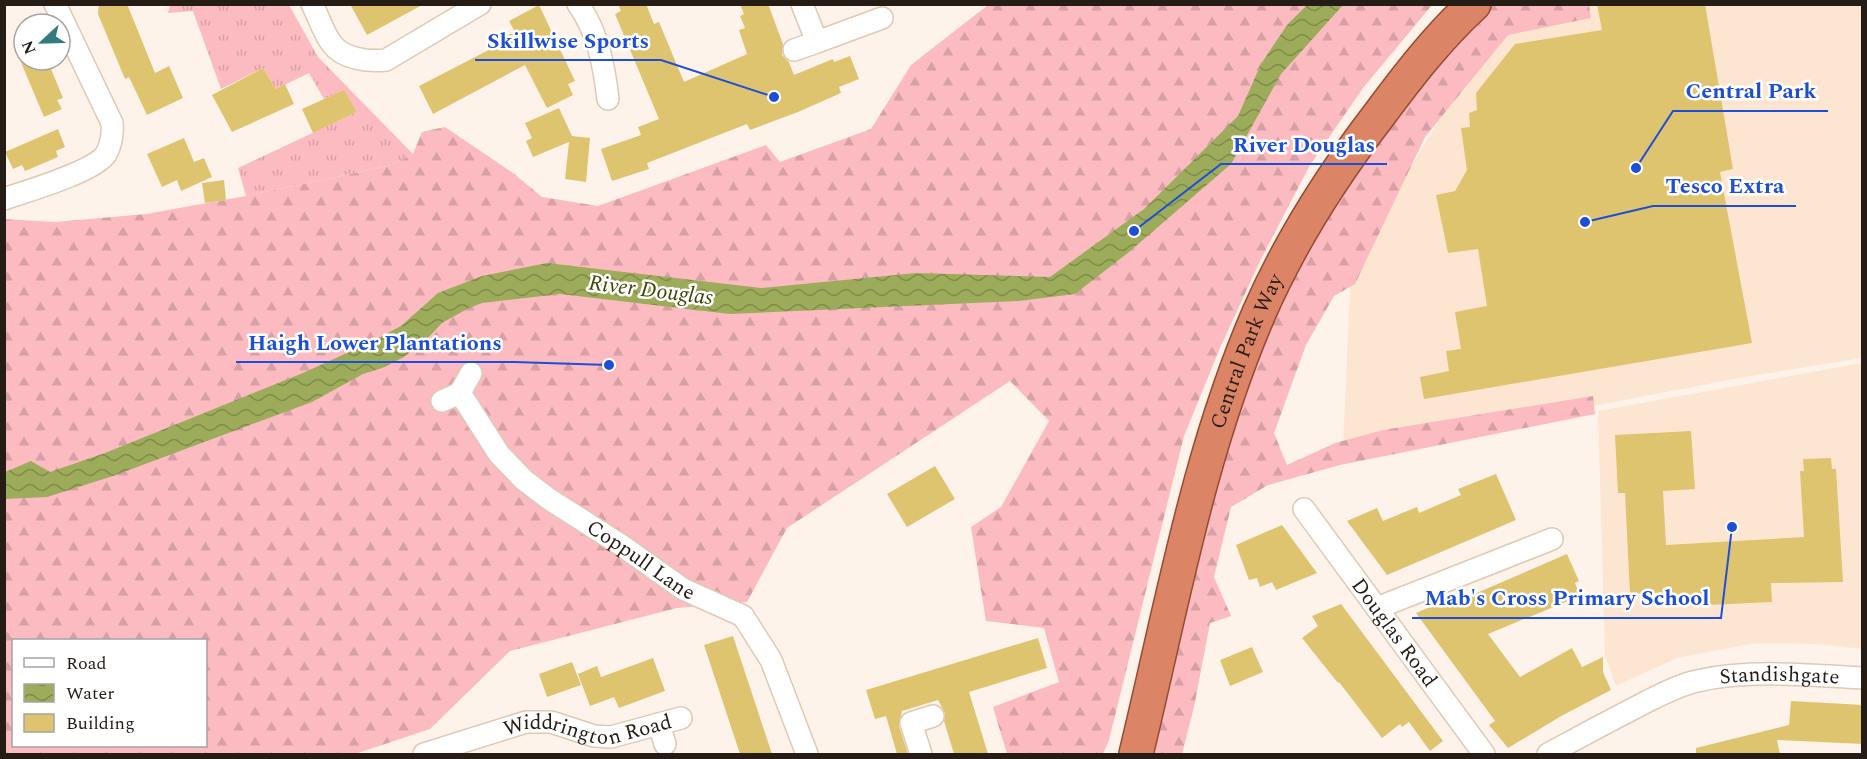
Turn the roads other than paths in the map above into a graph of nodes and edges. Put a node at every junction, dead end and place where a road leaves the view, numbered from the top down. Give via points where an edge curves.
1 (55, 4) edge
2 (312, 4) edge
3 (480, 4) edge
4 (579, 4) edge
5 (802, 4) edge
6 (1473, 4) edge
7 (882, 18) dead end
8 (817, 42) junction
9 (794, 50) dead end
10 (608, 99) dead end
11 (4, 199) edge
12 (471, 373) dead end
13 (1304, 509) dead end
14 (1552, 539) dead end
15 (1377, 608) junction
16 (1863, 678) edge
17 (933, 716) dead end
18 (681, 718) dead end
19 (426, 754) edge
20 (807, 754) edge
21 (921, 754) edge
22 (1136, 754) edge
23 (1484, 754) edge
24 (1548, 754) edge

1 - 11 street via 112,123 113,138 105,155 87,168
2 - 3 street via 332,45 351,57 371,61 386,60
4 - 10 street via 603,61
5 - 8 street
6 - 22 highway, Central Park Way via 1404,81 1360,139 1319,200 1259,313 1223,408 1187,532
7 - 8 street
8 - 9 street
12 - 20 street, Coppull Lane via 451,397 524,480 683,589 743,616 771,660
13 - 15 street, Douglas Road
14 - 15 street
15 - 23 street, Douglas Road
16 - 24 street, Standishgate via 1781,675 1695,681
17 - 21 street via 911,723
18 - 19 street, Widdrington Road via 662,734 611,737 594,736 551,722 526,722

